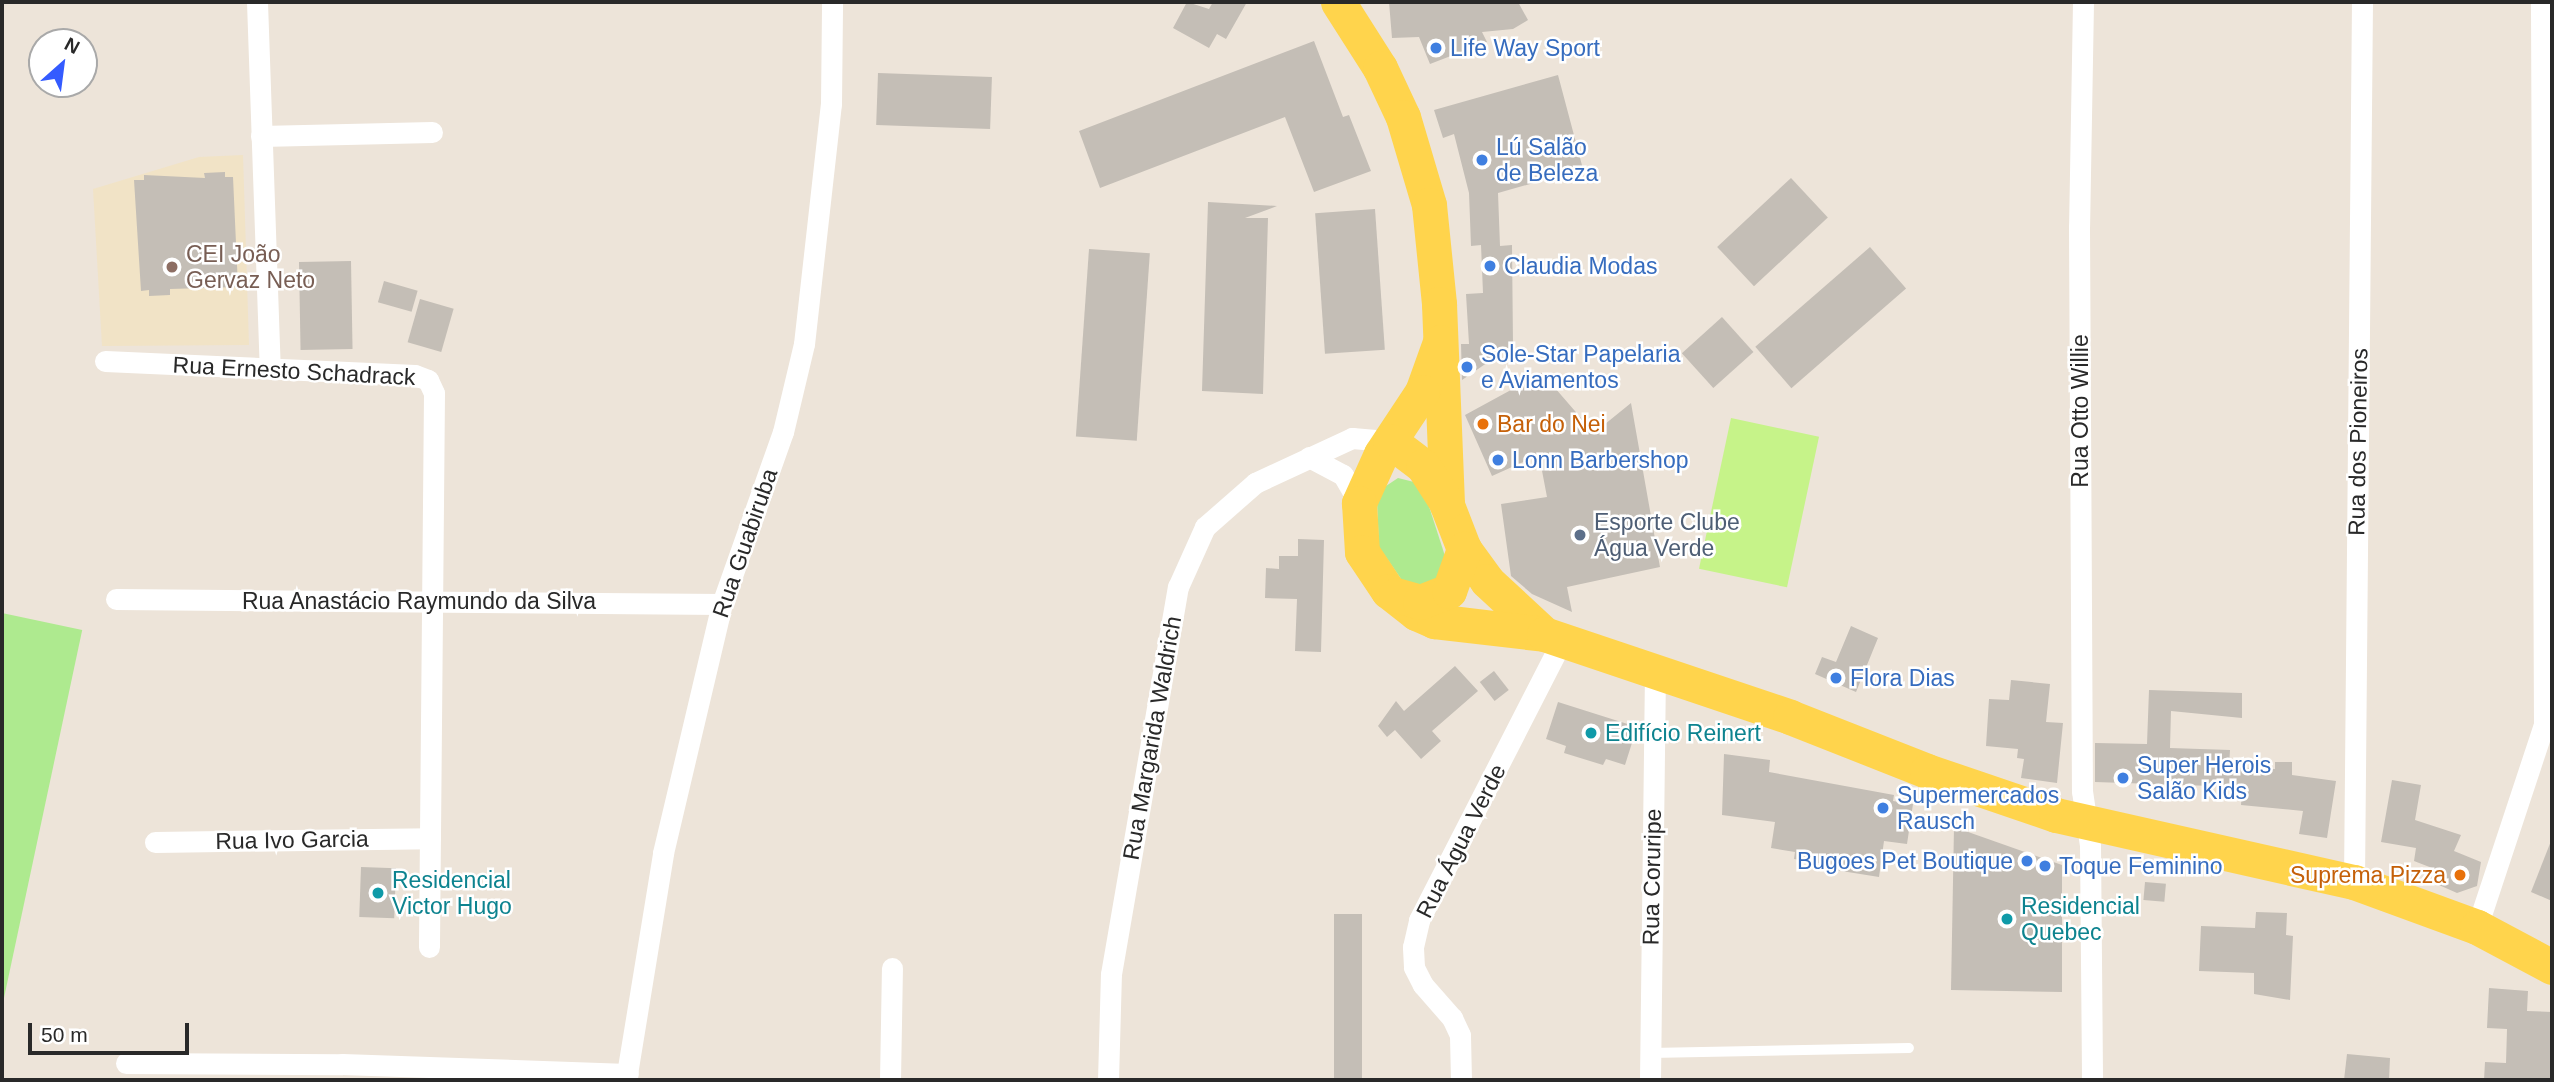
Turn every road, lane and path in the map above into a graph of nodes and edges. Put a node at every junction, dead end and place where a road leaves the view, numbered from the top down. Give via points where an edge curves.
1 (257, 2) edge
2 (832, 2) edge
3 (1338, 2) edge
4 (2083, 2) edge
5 (2362, 2) edge
6 (2541, 2) edge
7 (432, 132) dead end
8 (261, 136) junction
9 (1440, 342) junction
10 (104, 361) dead end
11 (270, 369) junction
12 (1402, 449) junction
13 (1309, 457) junction
14 (1359, 503) junction
15 (1447, 505) junction
16 (1464, 549) junction
17 (1388, 592) junction
18 (116, 598) dead end
19 (432, 601) junction
20 (722, 604) junction
21 (1553, 638) junction
22 (1655, 673) junction
23 (2085, 821) junction
24 (430, 838) junction
25 (155, 842) dead end
26 (2354, 881) junction
27 (2477, 927) junction
28 (429, 947) dead end
29 (2552, 967) edge
30 (892, 968) dead end
31 (1909, 1048) dead end
32 (1650, 1053) junction
33 (126, 1063) dead end
34 (176, 1072) edge
35 (342, 1072) edge
36 (627, 1077) edge
37 (890, 1080) edge
38 (1108, 1080) edge
39 (1461, 1080) edge
40 (1650, 1080) edge
41 (2092, 1080) edge

1 - 8 street
2 - 20 street, Rua Guabiruba via 831,104 804,344 783,432
3 - 9 main road via 1380,68 1420,163 1429,205
4 - 23 street, Rua Otto Willie via 2079,240
5 - 26 street, Rua dos Pioneiros
6 - 27 street via 2544,724
7 - 8 street
8 - 11 street
9 - 12 main road
9 - 15 main road
10 - 11 street, Rua Ernesto Schadrack
11 - 19 street, Rua Ernesto Schadrack via 415,375 428,380 434,393
12 - 13 street, Rua Margarida Waldrich via 1352,438
12 - 14 main road via 1372,470
12 - 15 main road via 1431,476
13 - 14 street via 1343,475
13 - 38 street, Rua Margarida Waldrich via 1255,483 1205,527 1178,587 1111,974
14 - 17 main road via 1362,552
15 - 16 main road
16 - 17 main road via 1449,591 1435,599 1420,602
16 - 21 main road via 1509,606
17 - 21 main road via 1434,621
18 - 19 street, Rua Anastácio Raymundo da Silva
19 - 20 street, Rua Anastácio Raymundo da Silva
19 - 24 street
20 - 36 street, Rua Guabiruba via 663,853
21 - 22 main road
21 - 39 street, Rua Água Verde via 1419,920 1413,947 1414,967 1423,985 1452,1018 1460,1035
22 - 23 main road via 1790,717 1977,789
22 - 32 street, Rua Coruripe
23 - 26 main road
23 - 41 street, Rua Otto Willie via 2090,845
24 - 25 street, Rua Ivo Garcia
24 - 28 street
26 - 27 main road
27 - 29 main road
30 - 37 street
31 - 32 lane
32 - 40 street, Rua Coruripe
33 - 34 street
34 - 35 street
35 - 36 street

